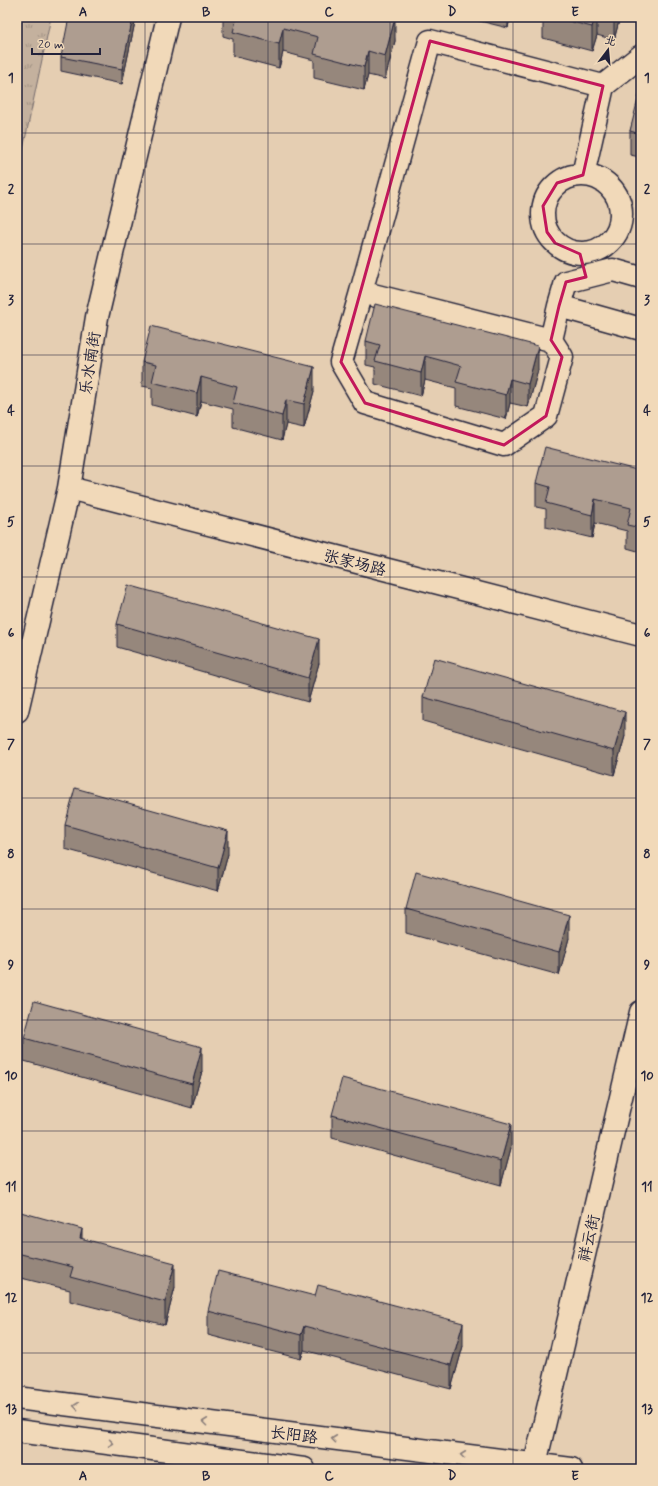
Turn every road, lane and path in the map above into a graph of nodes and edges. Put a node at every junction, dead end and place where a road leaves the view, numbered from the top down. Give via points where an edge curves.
1 (168, 17) edge
2 (641, 56) edge
3 (604, 86) junction
4 (583, 175) junction
5 (580, 254) junction
6 (586, 277) junction
7 (641, 278) edge
8 (361, 292) junction
9 (559, 306) junction
10 (641, 329) edge
11 (551, 340) junction
12 (69, 488) junction
13 (641, 635) edge
14 (17, 711) edge
15 (641, 1012) edge
16 (17, 1398) edge
17 (17, 1431) edge
18 (535, 1464) junction
19 (304, 1469) edge
20 (571, 1469) edge

1 - 12 street, 乐水南街 via 97,317
2 - 3 street
3 - 4 street
3 - 8 street via 430,40
4 - 5 street via 606,183 614,192 621,215 619,227 604,247
4 - 5 street via 557,183 548,193 542,219 555,244 566,251
5 - 6 street
6 - 7 street via 613,270
6 - 9 street via 566,282
8 - 11 street
8 - 11 street via 341,362 365,403 504,445 546,416 562,357
9 - 10 street
9 - 11 street
12 - 13 street, 张家场路
12 - 14 street, 乐水南街
15 - 18 street, 祥云街
18 -> 16 street, 长阳路
17 -> 19 street, 长阳路
18 - 20 street, 长阳路

